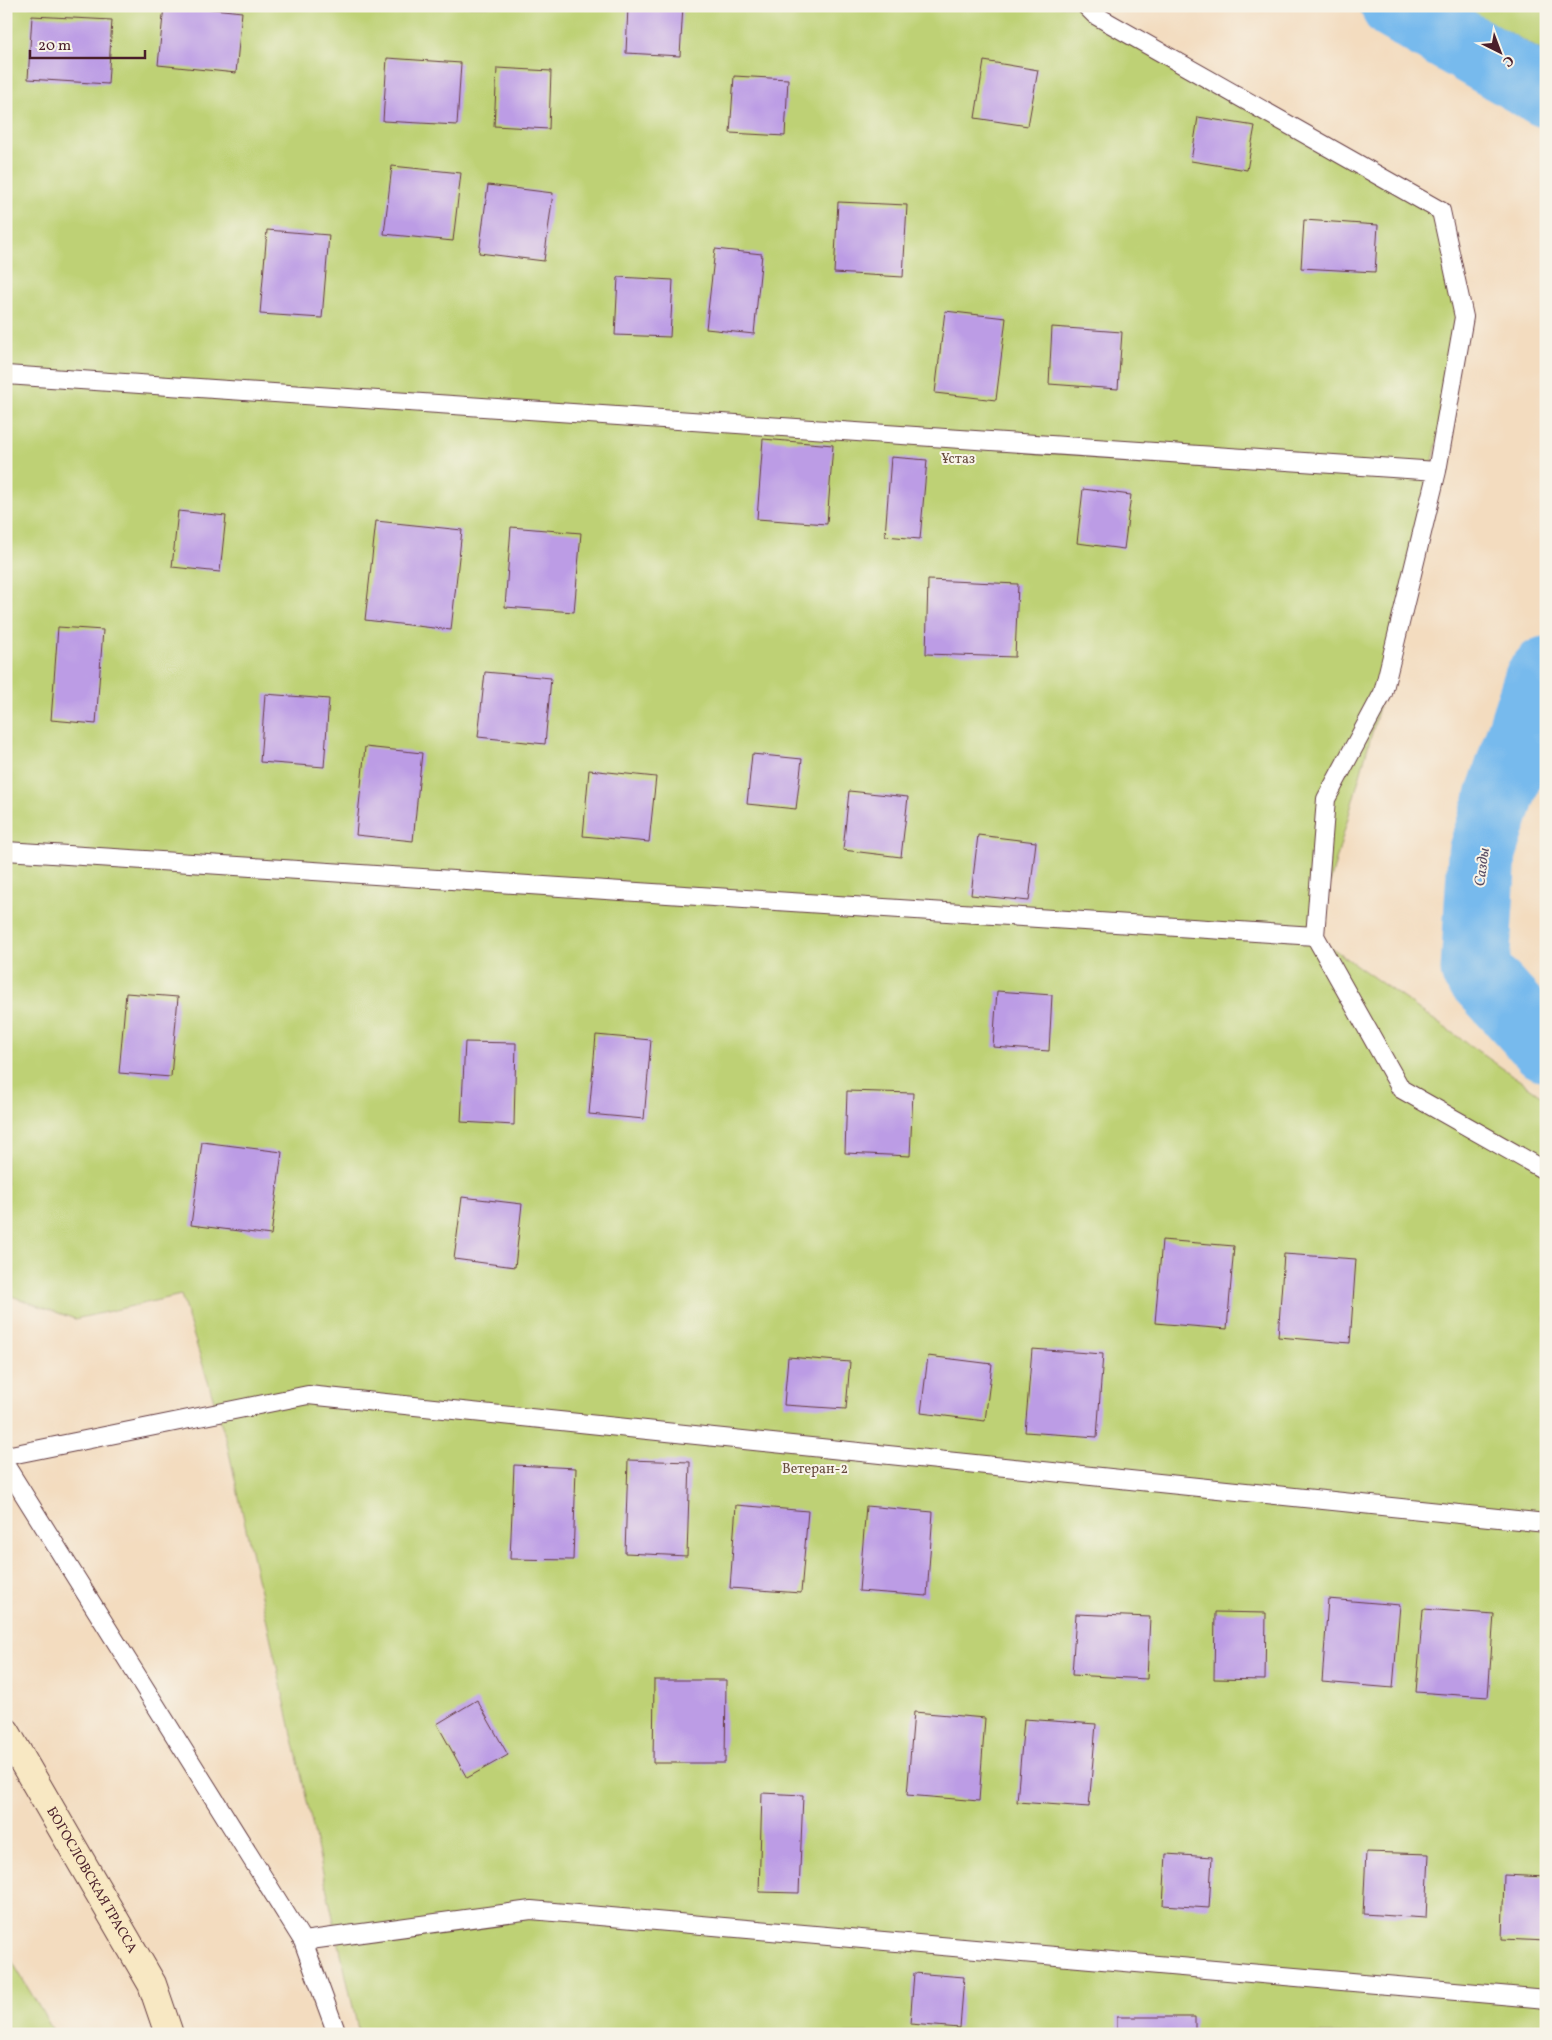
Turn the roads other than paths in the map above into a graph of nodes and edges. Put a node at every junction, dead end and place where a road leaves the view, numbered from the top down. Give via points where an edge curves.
1 (1091, 9) edge
2 (6, 375) edge
3 (1437, 472) junction
4 (6, 851) edge
5 (1315, 936) junction
6 (1546, 1171) edge
7 (6, 1456) edge
8 (6, 1466) edge
9 (1546, 1523) edge
10 (6, 1732) edge
11 (303, 1941) junction
12 (1546, 1999) edge
13 (169, 2034) edge
14 (337, 2034) edge

1 - 3 lane via 1441,211 1464,317
2 - 3 lane
3 - 5 lane via 1383,693 1326,799
4 - 5 lane
5 - 6 lane via 1401,1089
7 - 9 lane via 308,1395
8 - 11 lane
10 - 13 main road, БОГОСЛОВСКАЯ ТРАССА via 152,1984
11 - 12 lane via 531,1910
11 - 14 lane

